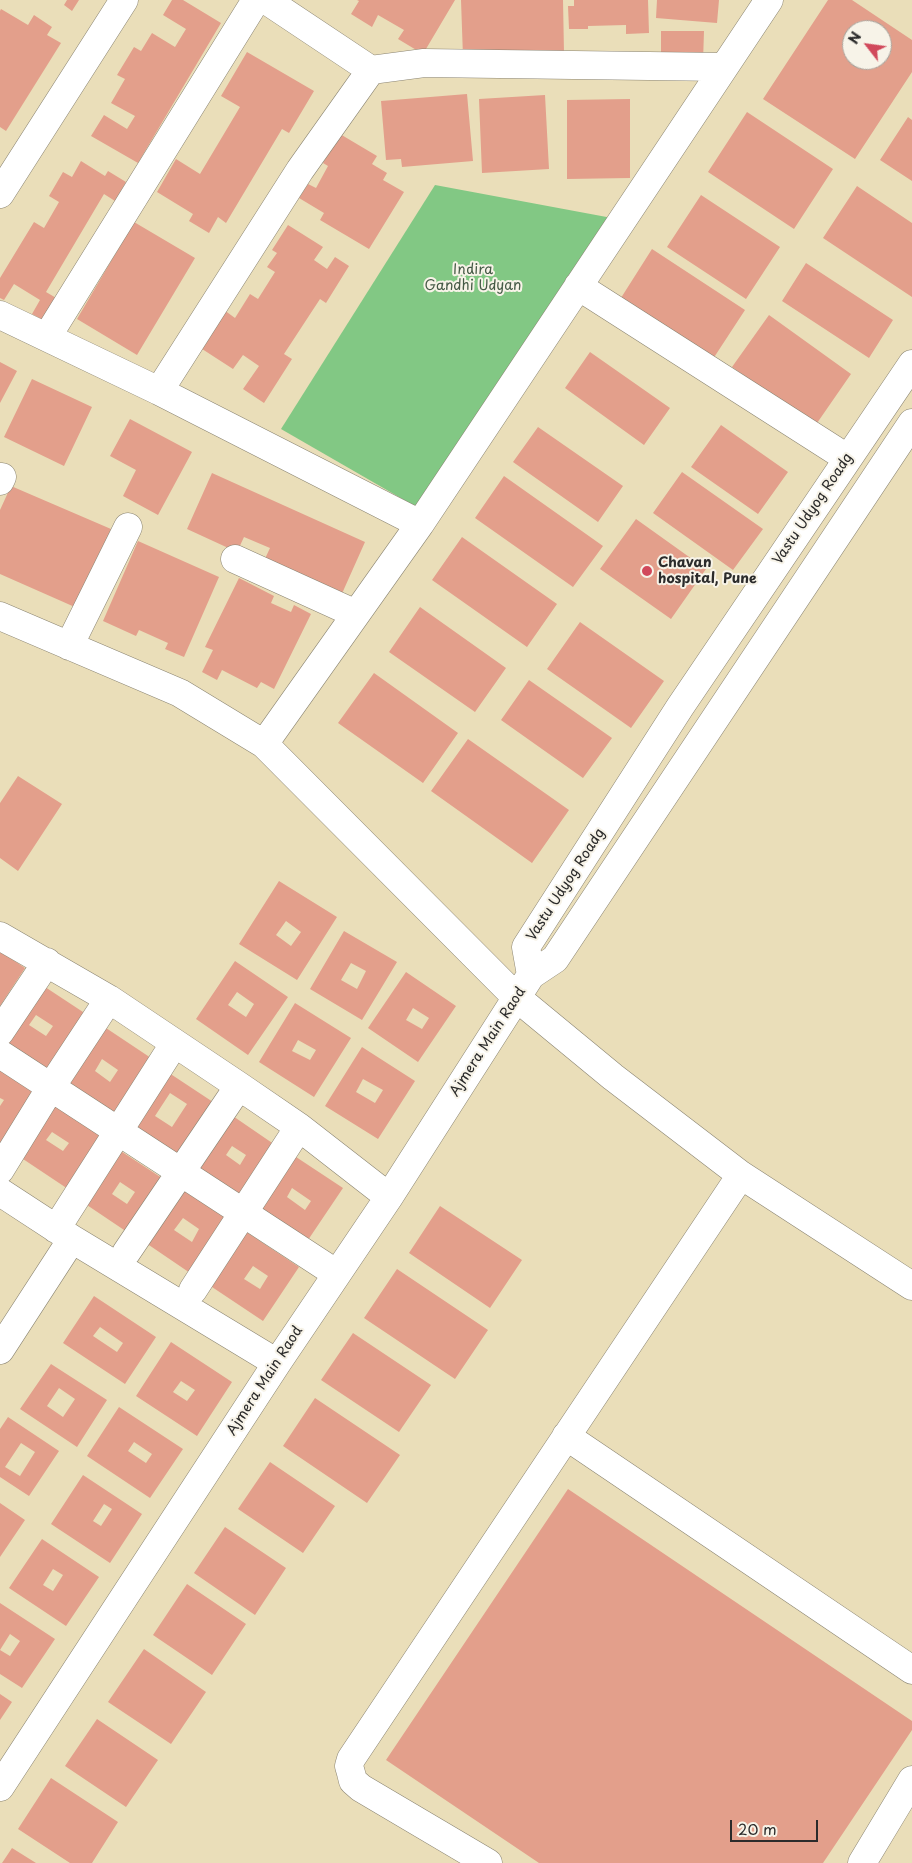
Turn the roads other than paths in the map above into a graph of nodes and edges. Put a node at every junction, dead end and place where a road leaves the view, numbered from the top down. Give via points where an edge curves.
1 (124, 0) edge
2 (256, 0) edge
3 (266, 0) edge
4 (768, 0) edge
5 (723, 67) junction
6 (371, 70) junction
7 (0, 194) edge
8 (578, 286) junction
9 (0, 315) edge
10 (47, 337) junction
11 (912, 364) edge
12 (159, 391) junction
13 (912, 423) edge
14 (854, 448) junction
15 (888, 458) junction
16 (420, 524) junction
17 (128, 527) dead end
18 (235, 558) dead end
19 (356, 614) junction
20 (0, 616) edge
21 (69, 646) junction
22 (264, 744) junction
23 (0, 936) edge
24 (47, 962) junction
25 (531, 975) junction
26 (516, 997) junction
27 (109, 999) junction
28 (0, 1032) edge
29 (174, 1044) junction
30 (0, 1054) edge
31 (238, 1086) junction
32 (51, 1087) junction
33 (299, 1127) junction
34 (117, 1131) junction
35 (0, 1170) edge
36 (181, 1172) junction
37 (741, 1175) junction
38 (0, 1192) edge
39 (389, 1198) junction
40 (244, 1213) junction
41 (64, 1234) junction
42 (126, 1253) dead end
43 (337, 1274) junction
44 (912, 1286) edge
45 (193, 1290) dead end
46 (0, 1350) edge
47 (277, 1363) junction
48 (566, 1436) junction
49 (912, 1670) edge
50 (912, 1780) edge
51 (0, 1787) edge
52 (488, 1863) edge
53 (862, 1863) edge

1 - 7 street
2 - 10 street
3 - 6 street
4 - 5 street
5 - 6 street via 424,63
5 - 8 street
6 - 12 street via 300,170
8 - 14 street
8 - 16 street
9 - 10 street
10 - 12 street
11 - 14 street, Vastu Udyog Roadg
12 - 16 street
13 - 15 street
14 - 15 street
14 - 25 street, Vastu Udyog Roadg via 680,707 526,947
15 - 25 street via 555,959
16 - 19 street
17 - 21 street
18 - 19 street
19 - 22 street
20 - 21 street
21 - 22 street via 180,693
22 - 26 street
23 - 24 street
24 - 27 street
24 - 28 street
25 - 26 street, Ajmera Main Raod
26 - 37 street via 613,1077
26 - 39 street, Ajmera Main Raod
27 - 29 street
27 - 32 street
29 - 31 street
29 - 34 street
30 - 32 street
31 - 33 street
31 - 36 street
32 - 34 street
32 - 35 street
33 - 39 street
33 - 40 street
34 - 36 street
34 - 41 street
36 - 40 street
36 - 42 street
37 - 44 street
37 - 48 street
38 - 41 street
39 - 43 street, Ajmera Main Raod
40 - 43 street
40 - 45 street
41 - 46 street
41 - 47 street
43 - 47 street, Ajmera Main Raod
47 - 51 street, Ajmera Main Raod
48 - 49 street
48 - 52 street via 351,1759 353,1781 360,1788
50 - 53 street

